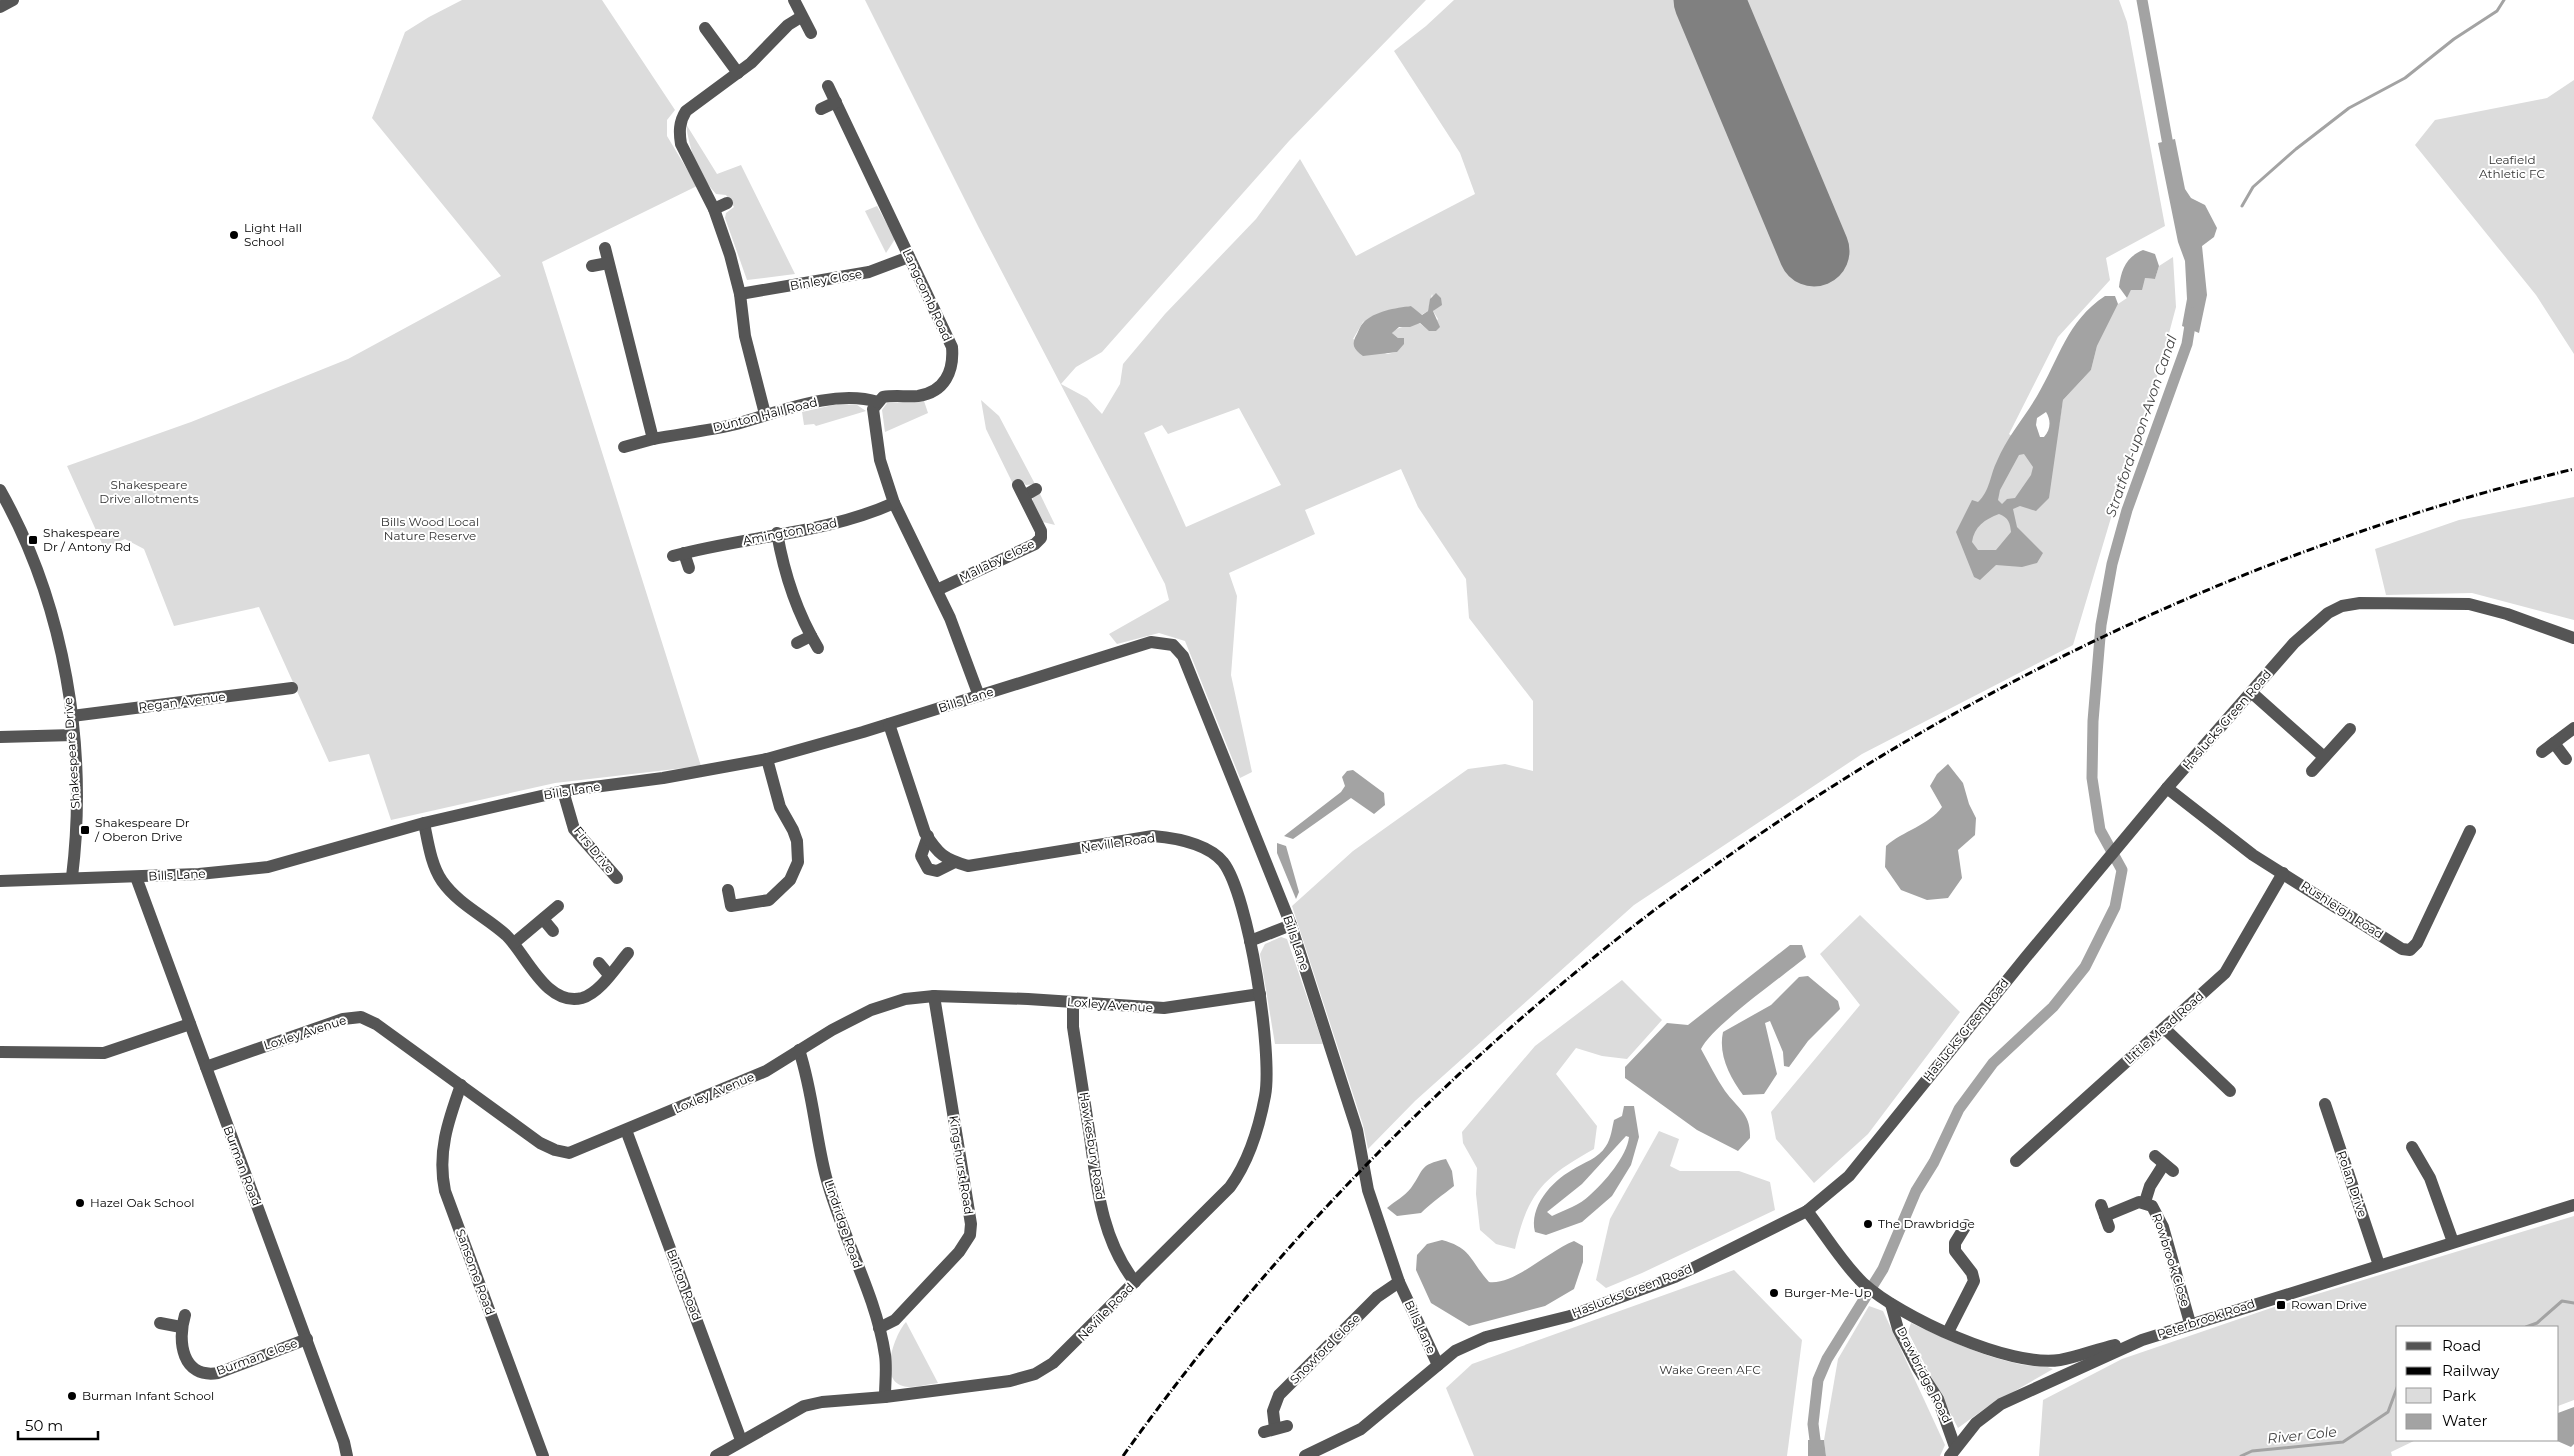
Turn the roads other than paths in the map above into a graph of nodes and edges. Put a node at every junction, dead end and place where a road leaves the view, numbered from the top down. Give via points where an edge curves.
1 (13, 0) edge
2 (794, 0) edge
3 (0, 7) edge
4 (801, 17) junction
5 (705, 28) dead end
6 (810, 33) dead end
7 (738, 73) junction
8 (828, 86) dead end
9 (836, 102) junction
10 (821, 109) dead end
11 (728, 203) dead end
12 (714, 209) junction
13 (605, 248) dead end
14 (909, 257) junction
15 (608, 263) junction
16 (592, 266) dead end
17 (740, 294) junction
18 (878, 402) junction
19 (765, 414) junction
20 (653, 439) junction
21 (624, 447) dead end
22 (1036, 489) dead end
23 (0, 490) edge
24 (894, 504) junction
25 (777, 534) junction
26 (689, 568) dead end
27 (937, 590) junction
28 (811, 636) junction
29 (2574, 638) edge
30 (797, 643) dead end
31 (818, 648) dead end
32 (292, 688) dead end
33 (2251, 692) junction
34 (979, 696) junction
35 (72, 716) junction
36 (889, 724) junction
37 (2574, 728) edge
38 (2350, 729) dead end
39 (74, 735) junction
40 (0, 737) edge
41 (2554, 743) junction
42 (2542, 752) dead end
43 (2324, 757) junction
44 (767, 759) junction
45 (2566, 759) dead end
46 (2312, 771) dead end
47 (2167, 788) junction
48 (563, 792) junction
49 (424, 823) junction
50 (2470, 831) dead end
51 (928, 836) junction
52 (955, 862) junction
53 (2283, 873) junction
54 (136, 877) junction
55 (72, 878) junction
56 (617, 878) dead end
57 (0, 881) edge
58 (728, 890) dead end
59 (558, 906) dead end
60 (543, 918) junction
61 (1291, 925) junction
62 (553, 931) dead end
63 (1250, 942) junction
64 (514, 943) junction
65 (628, 953) dead end
66 (599, 963) dead end
67 (610, 975) junction
68 (1260, 994) junction
69 (934, 996) junction
70 (1073, 1003) junction
71 (190, 1024) junction
72 (2164, 1028) junction
73 (799, 1050) junction
74 (0, 1052) edge
75 (206, 1067) junction
76 (461, 1085) junction
77 (2230, 1091) dead end
78 (2324, 1104) dead end
79 (626, 1130) junction
80 (2412, 1147) dead end
81 (2016, 1161) dead end
82 (2164, 1164) dead end
83 (2145, 1202) junction
84 (2574, 1205) edge
85 (1807, 1211) junction
86 (2105, 1216) dead end
87 (1966, 1225) dead end
88 (2453, 1242) junction
89 (2379, 1265) junction
90 (1135, 1282) junction
91 (1399, 1282) junction
92 (1891, 1304) junction
93 (160, 1323) dead end
94 (2190, 1323) junction
95 (879, 1328) junction
96 (1948, 1332) junction
97 (307, 1339) junction
98 (2142, 1340) junction
99 (1438, 1365) junction
100 (885, 1397) junction
101 (1275, 1429) dead end
102 (741, 1440) junction
103 (1953, 1451) edge
104 (347, 1456) edge
105 (543, 1456) edge
106 (716, 1456) edge
107 (1305, 1456) edge

1 - 3 street
2 - 4 street
4 - 6 street
4 - 7 street via 788,25
5 - 7 street
7 - 12 street via 686,111 682,118 681,144
8 - 9 street, Langcomb Road
9 - 10 street
9 - 14 street, Langcomb Road
11 - 12 street
12 - 17 street
13 - 15 street
14 - 17 street, Binley Close via 869,272
14 - 18 street, Langcomb Road via 952,347 953,364 942,384 930,392 918,396 883,397
15 - 16 street
15 - 20 street
17 - 19 street via 745,336
18 - 19 street, Dunton Hall Road via 848,398 814,402
18 - 24 street via 873,409 880,460
19 - 20 street, Dunton Hall Road via 731,425
20 - 21 street, Dunton Hall Road
22 - 27 street, Mallaby Close via 1021,490 1042,531 1041,538 1035,544
23 - 35 street, Shakespeare Drive via 40,579 58,636
24 - 25 street, Amington Road via 839,523
24 - 27 street
25 - 26 street, Amington Road via 678,554
25 - 28 street via 797,606
27 - 34 street
28 - 30 street
28 - 31 street
29 - 33 street, Haslucks Green Road via 2469,604 2387,602 2342,606 2313,624
32 - 35 street, Regan Avenue
33 - 43 street
33 - 47 street, Haslucks Green Road
34 - 36 street, Bills Lane
34 - 61 street, Bills Lane via 1151,642 1173,645 1183,656
35 - 39 street, Shakespeare Drive
36 - 44 street, Bills Lane
36 - 51 street, Neville Road
37 - 41 street
38 - 43 street
39 - 40 street
39 - 55 street, Shakespeare Drive via 78,833
41 - 42 street
41 - 45 street
43 - 46 street
44 - 48 street, Bills Lane
44 - 58 street via 780,807 794,830 798,862 790,880 769,900 731,906
47 - 53 street, Rushleigh Road via 2253,855
47 - 85 street, Haslucks Green Road via 1849,1176
48 - 49 street, Bills Lane
48 - 56 street, Firs Drive via 574,829
49 - 54 street, Bills Lane via 268,867
49 - 64 street via 442,882 462,904 492,923
50 - 53 street, Rushleigh Road via 2410,950 2402,949
51 - 52 street, Neville Road via 934,849
51 - 52 street, Neville Road via 920,856 928,869 937,871
52 - 63 street, Neville Road via 968,866 1153,836 1174,838 1192,844 1223,862 1236,886
53 - 72 street, Little Mead Road via 2225,973
54 - 55 street, Bills Lane
54 - 71 street, Burman Road
55 - 57 street, Bills Lane
59 - 60 street
60 - 62 street
60 - 64 street
61 - 63 street
61 - 91 street, Bills Lane via 1357,1130 1368,1190
63 - 68 street, Neville Road
64 - 67 street via 536,977 558,994 582,998 596,990
65 - 67 street
66 - 67 street
68 - 70 street, Loxley Avenue via 1164,1008
68 - 90 street, Neville Road via 1267,1064 1265,1095 1247,1161 1230,1188
69 - 70 street, Loxley Avenue via 1028,998
69 - 73 street, Loxley Avenue via 905,999 871,1010
69 - 95 street, Kingshurst Road via 971,1224 970,1235 959,1252 895,1320
70 - 90 street, Hawkesbury Road via 1073,1027 1097,1193 1122,1266
71 - 74 street via 104,1053
71 - 75 street, Burman Road
72 - 77 street
72 - 81 street, Little Mead Road
73 - 79 street, Loxley Avenue via 766,1071
73 - 95 street, Lindridge Road via 828,1184
75 - 76 street, Loxley Avenue via 343,1019 360,1017 376,1024
75 - 97 street, Burman Road
76 - 79 street, Loxley Avenue via 540,1143 555,1150 569,1153
76 - 105 street, Sansome Road via 447,1122 441,1170
78 - 89 street, Rolan Drive
79 - 102 street, Binton Road
80 - 88 street via 2430,1178
82 - 83 street, Rowbrook Close via 2150,1186
83 - 86 street, Rowbrook Close
83 - 94 street, Rowbrook Close via 2158,1214
84 - 88 street, Peterbrook Road
85 - 92 street, Drawbridge Road via 1872,1289
85 - 99 street, Haslucks Green Road via 1675,1277 1570,1316 1486,1337 1455,1351
87 - 96 street via 1955,1243 1955,1251 1972,1273 1974,1281
88 - 89 street, Peterbrook Road
89 - 94 street, Peterbrook Road
90 - 100 street, Neville Road via 1071,1348 1035,1374 1010,1381
91 - 99 street, Bills Lane
91 - 101 street, Snowford Close via 1377,1297 1279,1395 1273,1411
92 - 96 street, Drawbridge Road
92 - 103 street, Drawbridge Road via 1898,1329 1938,1399
93 - 97 street, Burman Close via 183,1321 181,1343 187,1359 200,1373 208,1375
94 - 98 street, Peterbrook Road
95 - 100 street, Lindridge Road via 885,1357
96 - 98 street, Drawbridge Road via 2011,1357 2032,1360 2060,1360
97 - 104 street, Burman Road
98 - 103 street, Peterbrook Road via 2001,1404 1976,1423
99 - 107 street, Haslucks Green Road via 1362,1429
100 - 102 street, Neville Road via 804,1406
102 - 106 street, Neville Road

